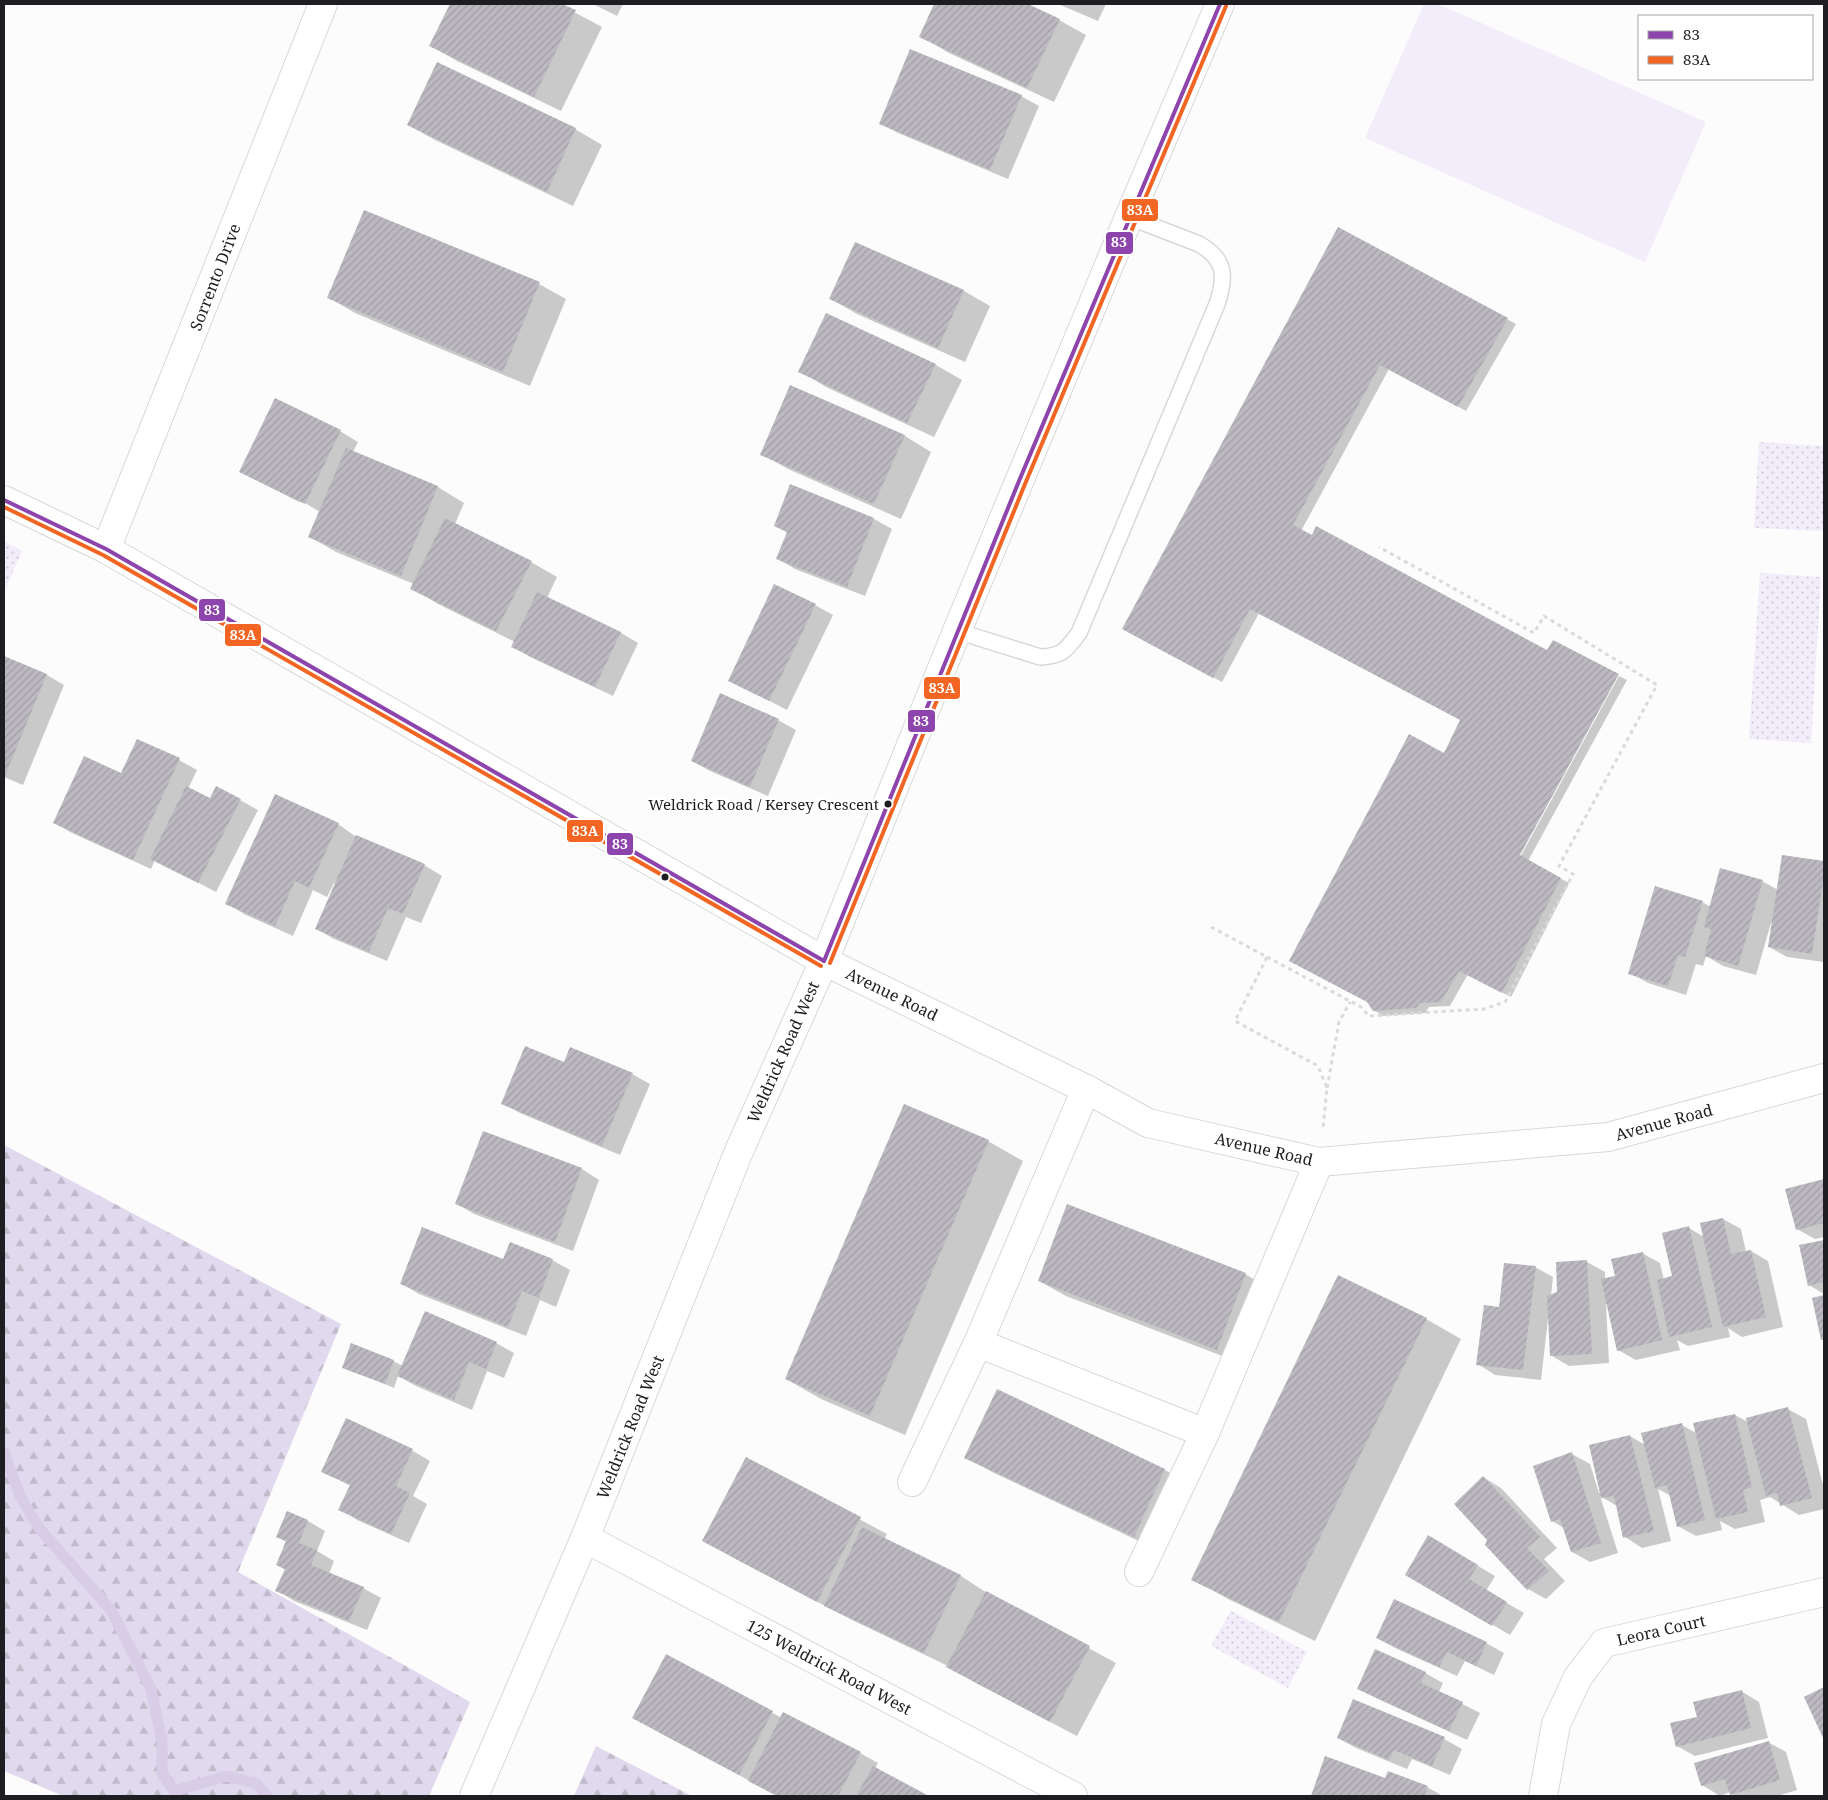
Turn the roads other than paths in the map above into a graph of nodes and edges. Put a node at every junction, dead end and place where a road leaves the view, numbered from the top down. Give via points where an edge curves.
1 (323, 4) edge
2 (1220, 4) edge
3 (1129, 217) junction
4 (4, 500) edge
5 (106, 549) junction
6 (957, 631) junction
7 (824, 961) junction
8 (1824, 1078) edge
9 (1086, 1089) junction
10 (1319, 1162) junction
11 (978, 1343) junction
12 (1205, 1433) junction
13 (912, 1482) dead end
14 (585, 1538) junction
15 (1140, 1572) dead end
16 (1824, 1592) edge
17 (474, 1796) edge
18 (1073, 1796) edge
19 (1543, 1796) edge

1 - 5 street, Sorrento Drive
2 - 3 street, Weldrick Road West
3 - 6 street, Weldrick Road West
3 - 6 lane via 1199,244 1218,257 1223,287 1217,304 1079,633 1065,651 1040,657
4 - 5 street, Avenue Road
5 - 7 street, Avenue Road
6 - 7 street, Weldrick Road West
7 - 9 street, Avenue Road
7 - 14 street, Weldrick Road West via 739,1151
8 - 10 street, Avenue Road via 1608,1137
9 - 10 street, Avenue Road via 1148,1123
9 - 11 street
10 - 12 street
11 - 12 street
11 - 13 street
12 - 15 street
14 - 17 street, Weldrick Road West
14 - 18 street, 125 Weldrick Road West
16 - 19 street, Leora Court via 1604,1643 1578,1677 1556,1724

